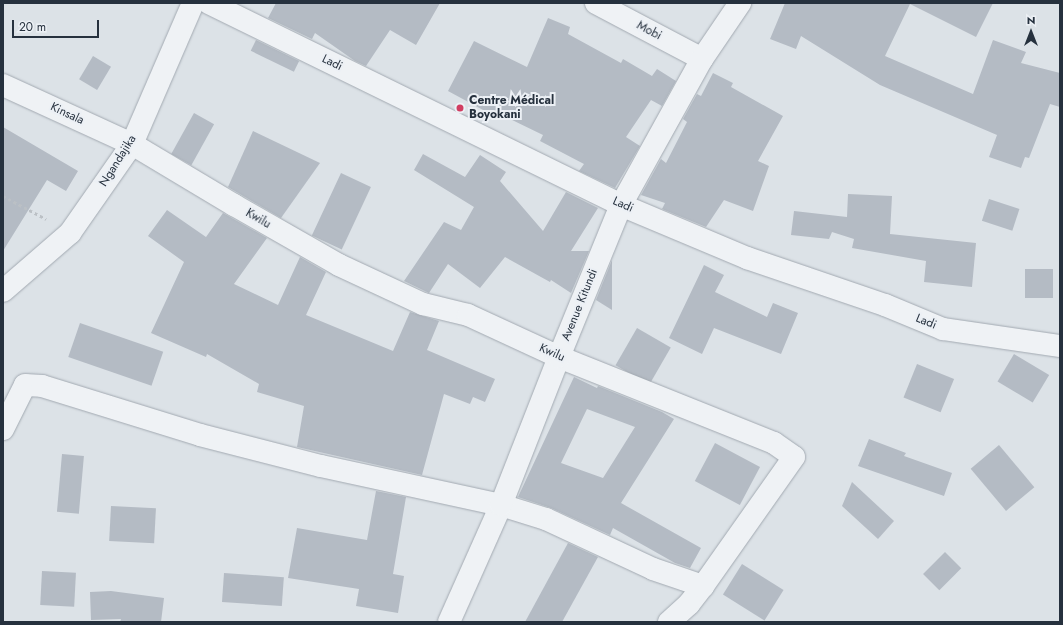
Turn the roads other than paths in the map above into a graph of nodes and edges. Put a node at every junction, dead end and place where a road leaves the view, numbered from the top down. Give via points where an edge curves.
1 (193, 3) edge
2 (209, 3) edge
3 (596, 3) edge
4 (740, 3) edge
5 (702, 59) junction
6 (3, 85) edge
7 (132, 144) junction
8 (621, 205) junction
9 (3, 291) edge
10 (1060, 346) edge
11 (559, 357) junction
12 (3, 429) edge
13 (501, 505) junction
14 (703, 586) junction
15 (449, 622) edge
16 (669, 622) edge

1 - 7 street, Ngandajika
2 - 8 street, Ladi
3 - 5 street, Mobi
4 - 5 street, Avenue Kitundi
5 - 8 street, Avenue Kitundi
6 - 7 street, Kinsala
7 - 9 street, Ngandajika via 70,233
7 - 11 street, Kwilu via 234,206 339,265 423,304 468,315
8 - 10 street, Ladi via 747,258 943,328
8 - 11 street, Avenue Kitundi
11 - 13 street, Avenue Kitundi
11 - 14 street, Kwilu via 774,443 794,457
12 - 13 street via 25,385 42,386 200,435 321,466
13 - 14 street via 546,519 653,569
13 - 15 street, Avenue Kitundi
14 - 16 street, Kwilu via 689,604

